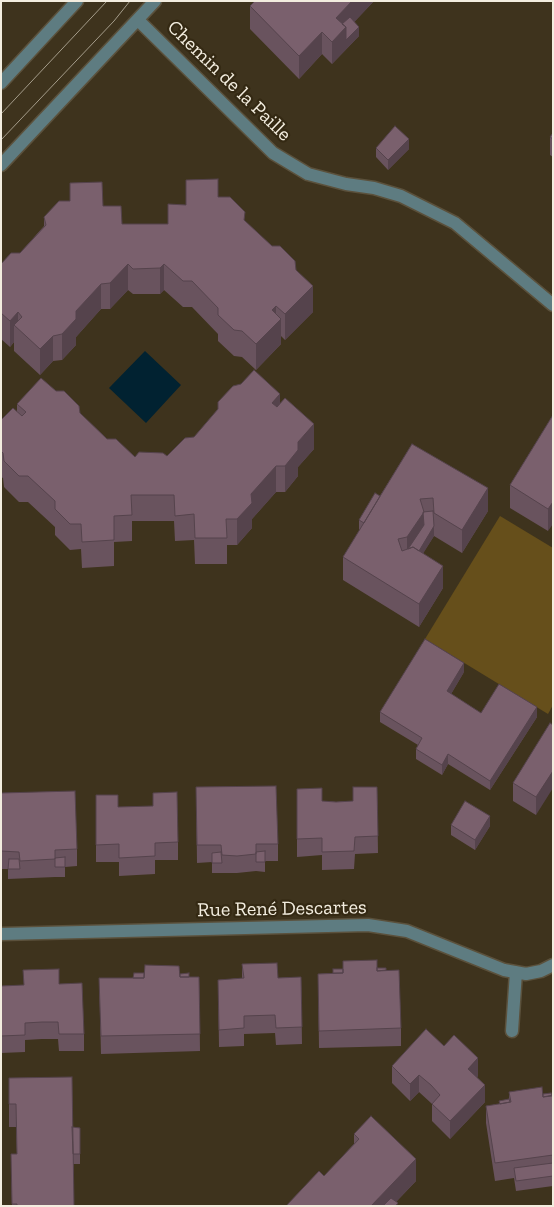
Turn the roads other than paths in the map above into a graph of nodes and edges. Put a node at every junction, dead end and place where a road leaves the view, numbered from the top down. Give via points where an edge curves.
1 (76, 1) edge
2 (155, 1) edge
3 (139, 21) junction
4 (1, 83) edge
5 (1, 165) edge
6 (553, 305) edge
7 (1, 934) edge
8 (553, 965) edge
9 (516, 972) junction
10 (512, 1031) dead end

1 - 4 street
2 - 3 street
3 - 5 street
3 - 6 street, Chemin de la Paille via 273,153 308,174 401,196 455,223
7 - 9 street, Rue René Descartes via 368,924 408,931
8 - 9 street, Rue René Descartes via 534,972
9 - 10 street

